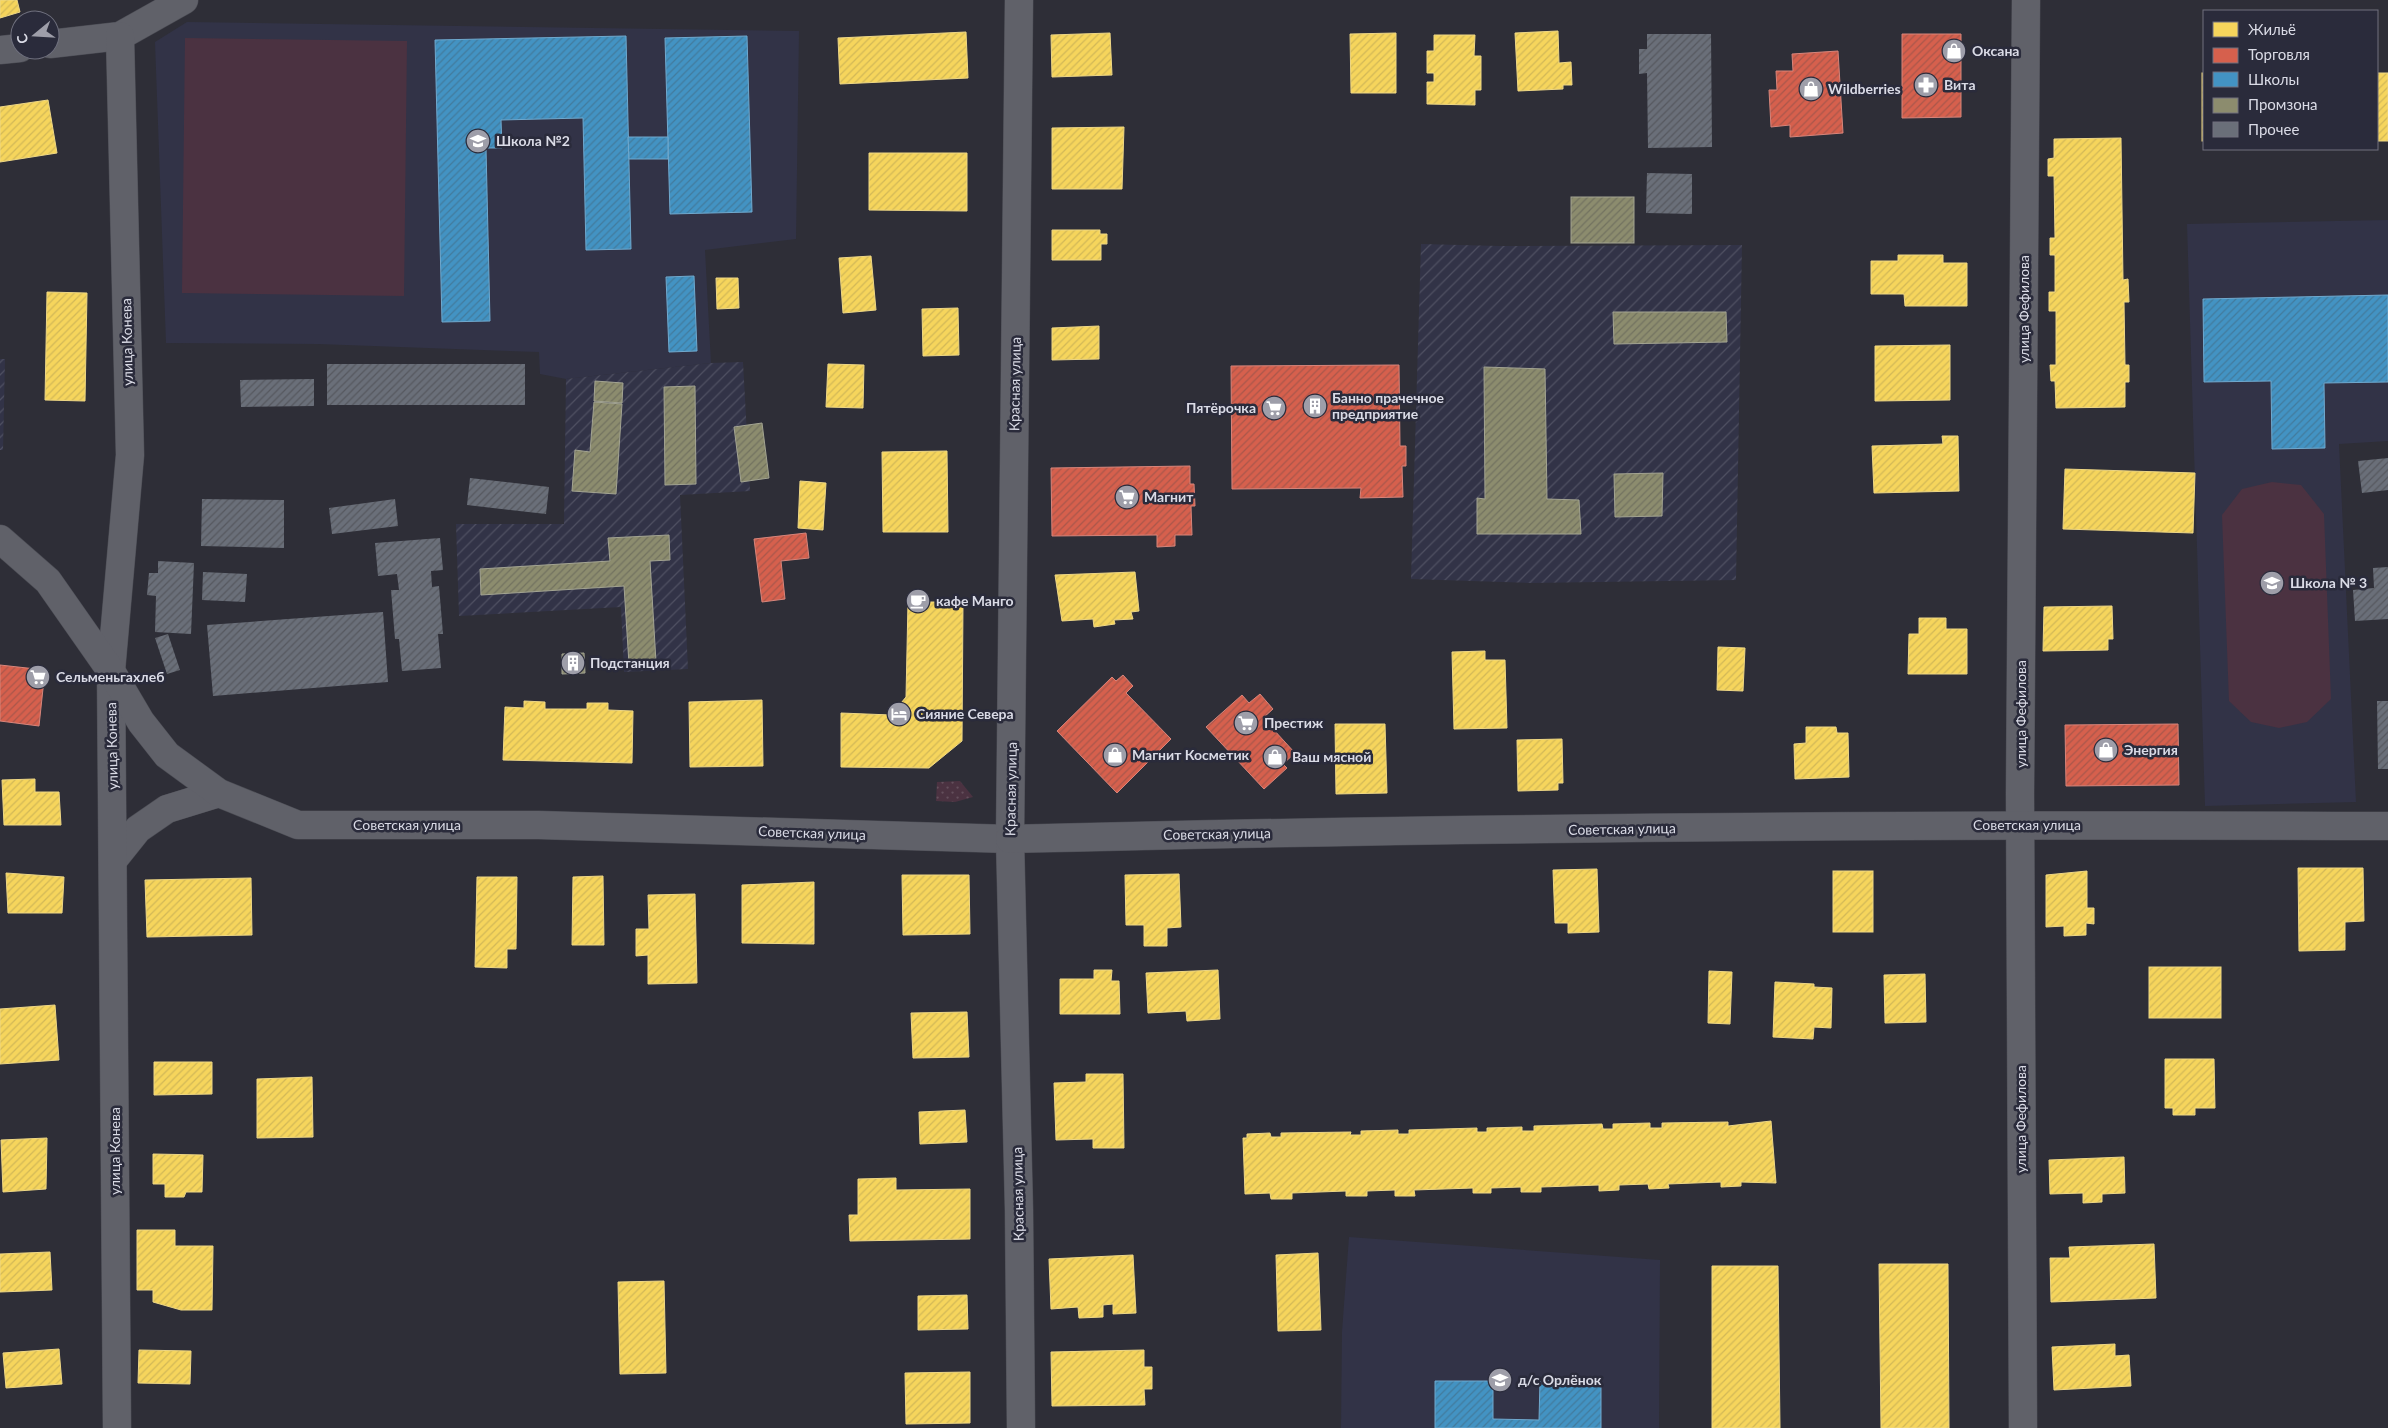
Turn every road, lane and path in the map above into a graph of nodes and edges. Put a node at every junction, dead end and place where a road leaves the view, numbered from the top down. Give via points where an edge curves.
1 (184, 0) edge
2 (1019, 0) edge
3 (2026, 0) edge
4 (120, 36) junction
5 (60, 43) edge
6 (0, 539) edge
7 (111, 671) junction
8 (219, 793) junction
9 (2020, 824) junction
10 (2388, 826) edge
11 (1010, 839) junction
12 (114, 858) junction
13 (117, 1428) edge
14 (1021, 1428) edge
15 (2023, 1428) edge

1 - 4 street
2 - 11 street, Красная улица
3 - 9 street, улица Фефилова
4 - 5 street
4 - 7 street, улица Конева via 130,455
6 - 7 street, Советская улица via 48,581
7 - 8 street, Советская улица via 141,722 167,755
7 - 12 street, улица Конева
8 - 11 street, Советская улица via 298,826 514,825
8 - 12 street via 167,809 138,829
9 - 10 street, Советская улица
9 - 11 street, Советская улица
9 - 15 street, улица Фефилова
11 - 14 street, Красная улица
12 - 13 street, улица Конева

